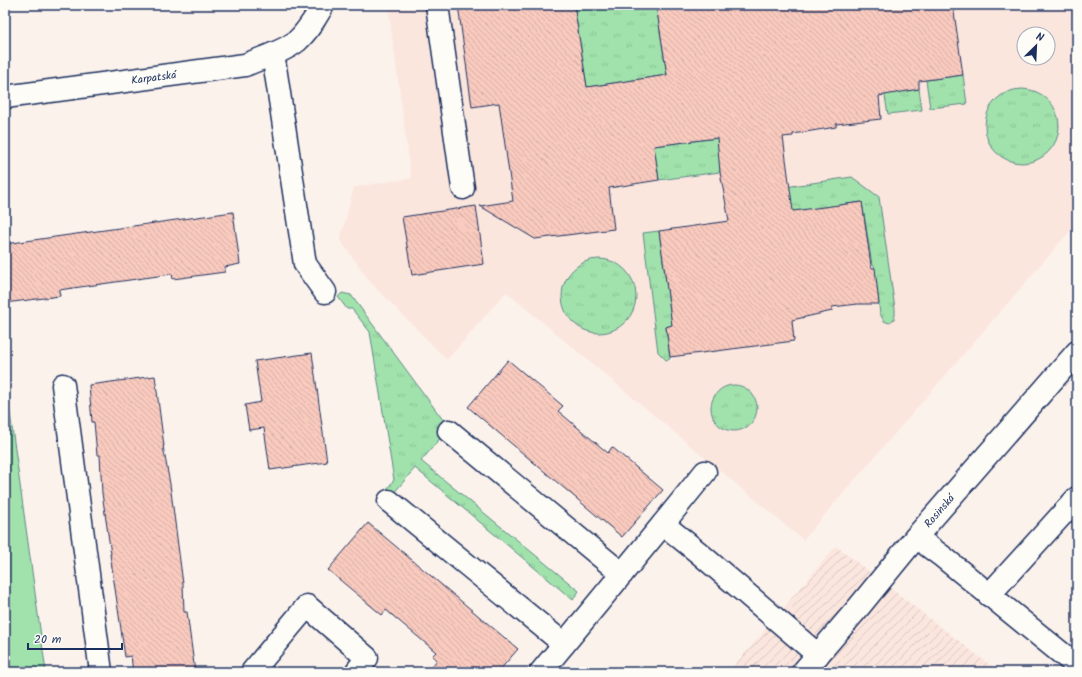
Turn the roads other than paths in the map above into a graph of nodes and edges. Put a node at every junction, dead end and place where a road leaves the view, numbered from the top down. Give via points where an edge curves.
1 (323, 5) edge
2 (437, 5) edge
3 (273, 54) junction
4 (5, 96) edge
5 (463, 188) dead end
6 (325, 292) dead end
7 (1077, 352) edge
8 (63, 385) dead end
9 (449, 431) dead end
10 (705, 472) dead end
11 (1077, 498) edge
12 (389, 500) dead end
13 (663, 524) junction
14 (916, 537) junction
15 (622, 574) junction
16 (989, 595) junction
17 (564, 644) junction
18 (818, 655) junction
19 (1077, 666) edge
20 (101, 672) edge
21 (252, 672) edge
22 (356, 672) edge
23 (541, 672) edge
24 (803, 672) edge

1 - 3 street, Karpatská via 312,24 297,40
2 - 5 street
3 - 4 street, Karpatská via 246,65
3 - 6 street via 305,264
7 - 14 street, Rosinská
8 - 20 street
9 - 15 street
10 - 13 street
11 - 16 street
12 - 17 street
13 - 15 street
13 - 18 street
14 - 16 street
14 - 18 street, Rosinská
15 - 17 street
16 - 19 street
17 - 23 street
18 - 24 street, Rosinská
21 - 22 street via 307,606 367,658

